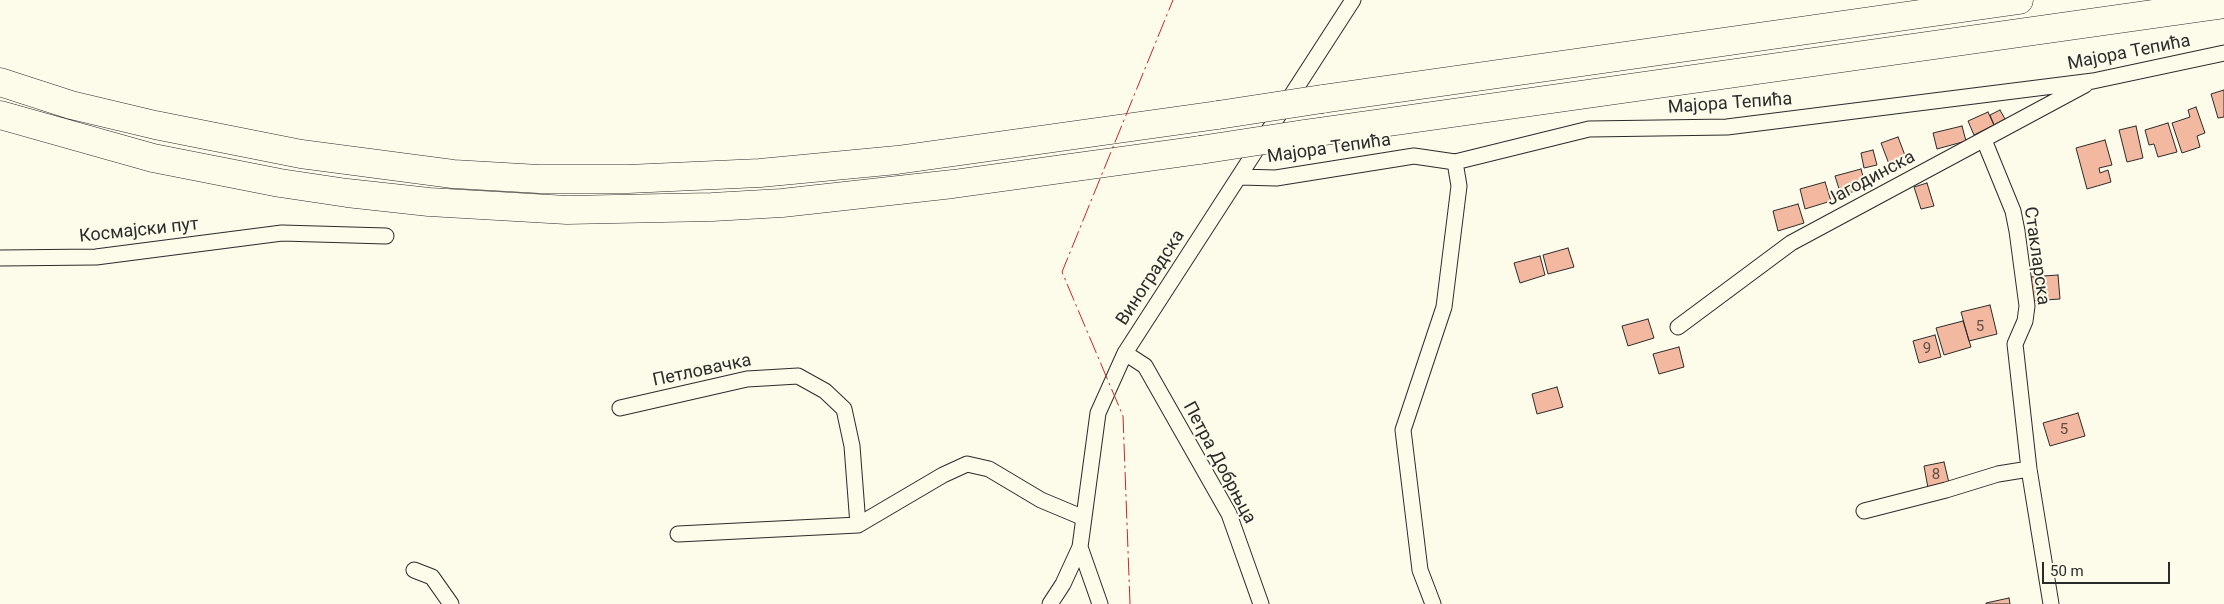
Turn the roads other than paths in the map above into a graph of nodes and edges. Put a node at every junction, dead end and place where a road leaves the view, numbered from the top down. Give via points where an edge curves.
1 (1353, 0) edge
2 (2019, 0) edge
3 (2224, 4) edge
4 (2224, 54) edge
5 (2093, 81) junction
6 (0, 82) edge
7 (0, 115) edge
8 (1984, 140) junction
9 (1455, 162) junction
10 (1240, 176) junction
11 (386, 236) dead end
12 (0, 258) edge
13 (1678, 327) dead end
14 (1125, 353) junction
15 (620, 408) dead end
16 (2029, 470) junction
17 (1864, 511) dead end
18 (1084, 518) junction
19 (858, 526) junction
20 (678, 534) dead end
21 (1080, 547) junction
22 (414, 570) dead end
23 (451, 604) edge
24 (1050, 604) edge
25 (1100, 604) edge
26 (1261, 604) edge
27 (1433, 604) edge
28 (2051, 604) edge

1 - 10 street, Виноградска
2 - 6 highway, bridge via 897,160 778,171 628,179 539,179 453,174 301,154 71,105
3 - 7 highway, bridge via 953,184 782,203 712,207 557,209 429,202 280,183 154,158
4 - 5 street, Мајора Тепића
5 - 8 street, Јагодинска
5 - 9 street, Мајора Тепића via 1727,127 1589,129
8 - 13 street, Јагодинска via 1791,243
8 - 16 street, Стакларска via 2013,211 2028,306 2015,344
9 - 10 street, Мајора Тепића via 1414,156 1276,178
9 - 27 street via 1459,186 1444,307 1403,430 1420,570
10 - 14 street, Виноградска
11 - 12 street, Космајски пут via 282,233 96,257
14 - 18 street, Виноградска via 1098,413
14 - 26 street, Петра Добрњца via 1145,366 1229,514
15 - 19 street, Петловачка via 747,378 798,376 825,391 844,409 852,446
16 - 17 street via 1998,474
16 - 28 street, Стакларска
18 - 19 street via 1041,500 989,469 967,464
18 - 21 street, Виноградска
19 - 20 street
21 - 24 street, Виноградска
21 - 25 street
22 - 23 street via 432,577

